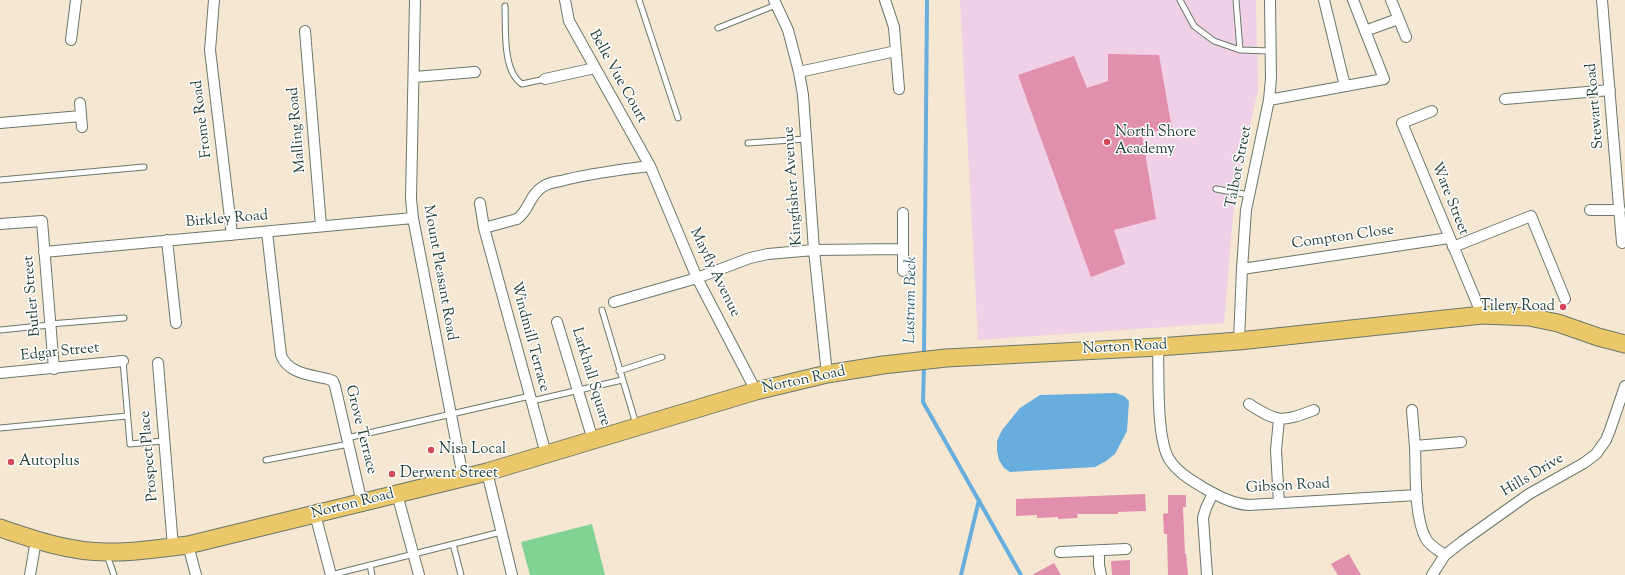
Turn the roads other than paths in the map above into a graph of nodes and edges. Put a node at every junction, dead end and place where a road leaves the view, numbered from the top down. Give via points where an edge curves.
1 (76, 0) edge
2 (214, 0) edge
3 (415, 0) edge
4 (565, 0) edge
5 (639, 0) edge
6 (885, 0) edge
7 (1180, 0) edge
8 (1236, 0) edge
9 (1270, 0) edge
10 (1324, 0) edge
11 (1353, 0) edge
12 (1390, 0) edge
13 (1602, 0) edge
14 (775, 3) edge
15 (505, 6) dead end
16 (1398, 19) junction
17 (718, 28) dead end
18 (305, 31) dead end
19 (1366, 31) junction
20 (1406, 37) dead end
21 (71, 40) dead end
22 (896, 50) junction
23 (1240, 50) junction
24 (1271, 51) junction
25 (595, 68) junction
26 (474, 72) dead end
27 (799, 72) junction
28 (415, 77) junction
29 (545, 79) joint
30 (1345, 86) junction
31 (899, 89) dead end
32 (1610, 90) junction
33 (1505, 99) dead end
34 (1268, 100) junction
35 (80, 102) dead end
36 (1432, 111) dead end
37 (81, 116) junction
38 (678, 118) dead end
39 (0, 123) edge
40 (82, 128) dead end
41 (806, 139) junction
42 (748, 142) dead end
43 (650, 166) junction
44 (144, 167) dead end
45 (0, 180) edge
46 (1216, 189) dead end
47 (1249, 195) junction
48 (480, 203) dead end
49 (1590, 210) dead end
50 (1620, 210) junction
51 (903, 213) dead end
52 (412, 218) junction
53 (0, 224) edge
54 (321, 226) junction
55 (484, 228) junction
56 (267, 232) junction
57 (232, 235) junction
58 (167, 240) junction
59 (1451, 242) junction
60 (1622, 243) dead end
61 (903, 249) junction
62 (814, 250) junction
63 (44, 252) junction
64 (1242, 269) junction
65 (903, 271) dead end
66 (697, 278) junction
67 (1565, 299) dead end
68 (614, 302) dead end
69 (602, 310) dead end
70 (1482, 315) junction
71 (124, 318) dead end
72 (557, 322) dead end
73 (176, 323) dead end
74 (50, 325) junction
75 (0, 330) edge
76 (1239, 341) junction
77 (1625, 344) edge
78 (1158, 347) junction
79 (662, 357) dead end
80 (123, 361) joint
81 (158, 363) dead end
82 (54, 369) junction
83 (619, 371) junction
84 (0, 373) edge
85 (827, 374) junction
86 (622, 380) junction
87 (1625, 386) edge
88 (578, 389) junction
89 (756, 391) junction
90 (531, 398) junction
91 (1249, 404) dead end
92 (1314, 410) dead end
93 (1412, 410) dead end
94 (450, 414) junction
95 (128, 416) junction
96 (1278, 420) junction
97 (637, 427) junction
98 (0, 428) edge
99 (593, 440) junction
100 (163, 441) junction
101 (348, 441) junction
102 (1461, 442) dead end
103 (1415, 446) junction
104 (546, 454) junction
105 (266, 460) dead end
106 (487, 472) junction
107 (463, 477) junction
108 (397, 494) junction
109 (1213, 494) junction
110 (1416, 494) junction
111 (362, 502) junction
112 (1279, 503) junction
113 (315, 514) junction
114 (0, 528) edge
115 (501, 532) junction
116 (36, 540) junction
117 (453, 544) junction
118 (181, 546) junction
119 (1126, 549) dead end
120 (1099, 550) junction
121 (106, 552) junction
122 (1060, 552) dead end
123 (413, 554) junction
124 (1445, 555) junction
125 (370, 565) junction
126 (30, 575) edge
127 (114, 575) edge
128 (196, 575) edge
129 (331, 575) edge
130 (372, 575) edge
131 (418, 575) edge
132 (461, 575) edge
133 (512, 575) edge
134 (1101, 575) edge
135 (1207, 575) edge
136 (1432, 575) edge

1 - 21 street
2 - 57 street, Frome Road via 210,50
3 - 28 street, Mount Pleasant Road
4 - 25 street, Belle Vue Court via 569,21
5 - 38 lane
6 - 22 street via 894,27
7 - 23 lane via 1194,26 1214,41
8 - 23 lane
9 - 24 street, Talbot Street
10 - 30 street
11 - 19 street
12 - 16 street
13 - 32 street, Stewart Road
14 - 17 lane
14 - 27 street, Kingfisher Avenue via 788,30
15 - 29 lane via 508,60 512,73 522,84
16 - 19 street
16 - 20 street
18 - 54 street, Malling Road
19 - 30 street via 1384,79
22 - 27 street
22 - 31 street
23 - 24 lane
24 - 34 street, Talbot Street
25 - 29 street
25 - 43 street, Belle Vue Court
26 - 28 street
27 - 41 street, Kingfisher Avenue
28 - 52 street, Mount Pleasant Road
30 - 34 street
32 - 33 street
32 - 50 street, Stewart Road
34 - 47 street, Talbot Street
35 - 37 street
36 - 59 street, Ware Street via 1402,123
37 - 39 street
37 - 40 street
41 - 42 lane
41 - 62 street, Kingfisher Avenue
43 - 55 street via 582,175 546,185 534,194 522,216
43 - 66 street, Mayfly Avenue
44 - 45 lane
46 - 47 lane
47 - 64 street, Talbot Street
48 - 55 street, Windmill Terrace
49 - 50 street
50 - 60 street, Stewart Road
51 - 61 street
52 - 54 street, Birkley Road
52 - 94 street, Mount Pleasant Road
53 - 63 street, Butler Street via 42,220
54 - 56 street, Birkley Road
55 - 90 street, Windmill Terrace
56 - 57 street, Birkley Road
56 - 101 street, Grove Terrace via 284,361 288,367 295,370 333,381
57 - 58 street, Birkley Road
58 - 63 street, Birkley Road
58 - 73 street
59 - 64 street, Compton Close
59 - 67 street via 1531,216
59 - 70 street, Ware Street
61 - 62 street
61 - 65 street
62 - 66 street via 750,258
62 - 85 street, Kingfisher Avenue
63 - 74 street, Butler Street
64 - 76 street, Talbot Street
66 - 68 street
66 - 89 street, Mayfly Avenue
69 - 83 lane
70 - 76 main road, Norton Road
70 - 77 main road, Norton Road via 1529,317 1558,323
71 - 74 lane
72 - 88 street, Larkhall Square
74 - 75 lane
74 - 82 street, Butler Street
76 - 78 main road, Norton Road
78 - 85 main road, Norton Road via 929,360
78 - 109 street, Gibson Road via 1161,431 1165,451 1180,473
79 - 83 lane
80 - 82 street, Edgar Street
80 - 95 lane
81 - 100 street, Prospect Place
82 - 84 street, Edgar Street
83 - 86 lane
85 - 89 main road, Norton Road
86 - 88 lane
86 - 97 lane
87 - 124 street, Hills Drive via 1606,440 1596,454 1518,501
88 - 90 lane
88 - 99 street, Larkhall Square
89 - 97 main road, Norton Road
90 - 94 lane
90 - 104 street, Windmill Terrace
91 - 96 street
92 - 96 street via 1290,419
93 - 103 street
94 - 101 lane
94 - 107 street, Mount Pleasant Road
95 - 98 lane
95 - 100 lane via 130,444
96 - 112 street via 1276,450
97 - 99 main road, Norton Road
99 - 104 main road, Norton Road
100 - 118 street, Prospect Place
101 - 105 lane
101 - 111 street, Grove Terrace
102 - 103 street
103 - 110 street
104 - 106 main road, Norton Road
106 - 107 main road, Norton Road
106 - 115 street
107 - 108 main road, Norton Road
108 - 111 main road, Norton Road
108 - 123 street
109 - 112 street, Gibson Road via 1240,505
109 - 135 street via 1203,518
110 - 112 street, Gibson Road
110 - 124 street via 1424,534 1427,540
111 - 113 main road, Norton Road
113 - 118 main road, Norton Road
113 - 129 street
114 - 116 main road, Norton Road
115 - 117 lane
115 - 133 street
116 - 121 main road, Norton Road via 78,550
116 - 126 street
117 - 123 lane
117 - 132 lane
118 - 121 main road, Norton Road
118 - 128 street, Prospect Place
119 - 120 street
120 - 122 street
120 - 134 street
121 - 127 lane
123 - 125 lane
123 - 131 street
124 - 136 street, Hills Drive
125 - 129 lane
125 - 130 lane

